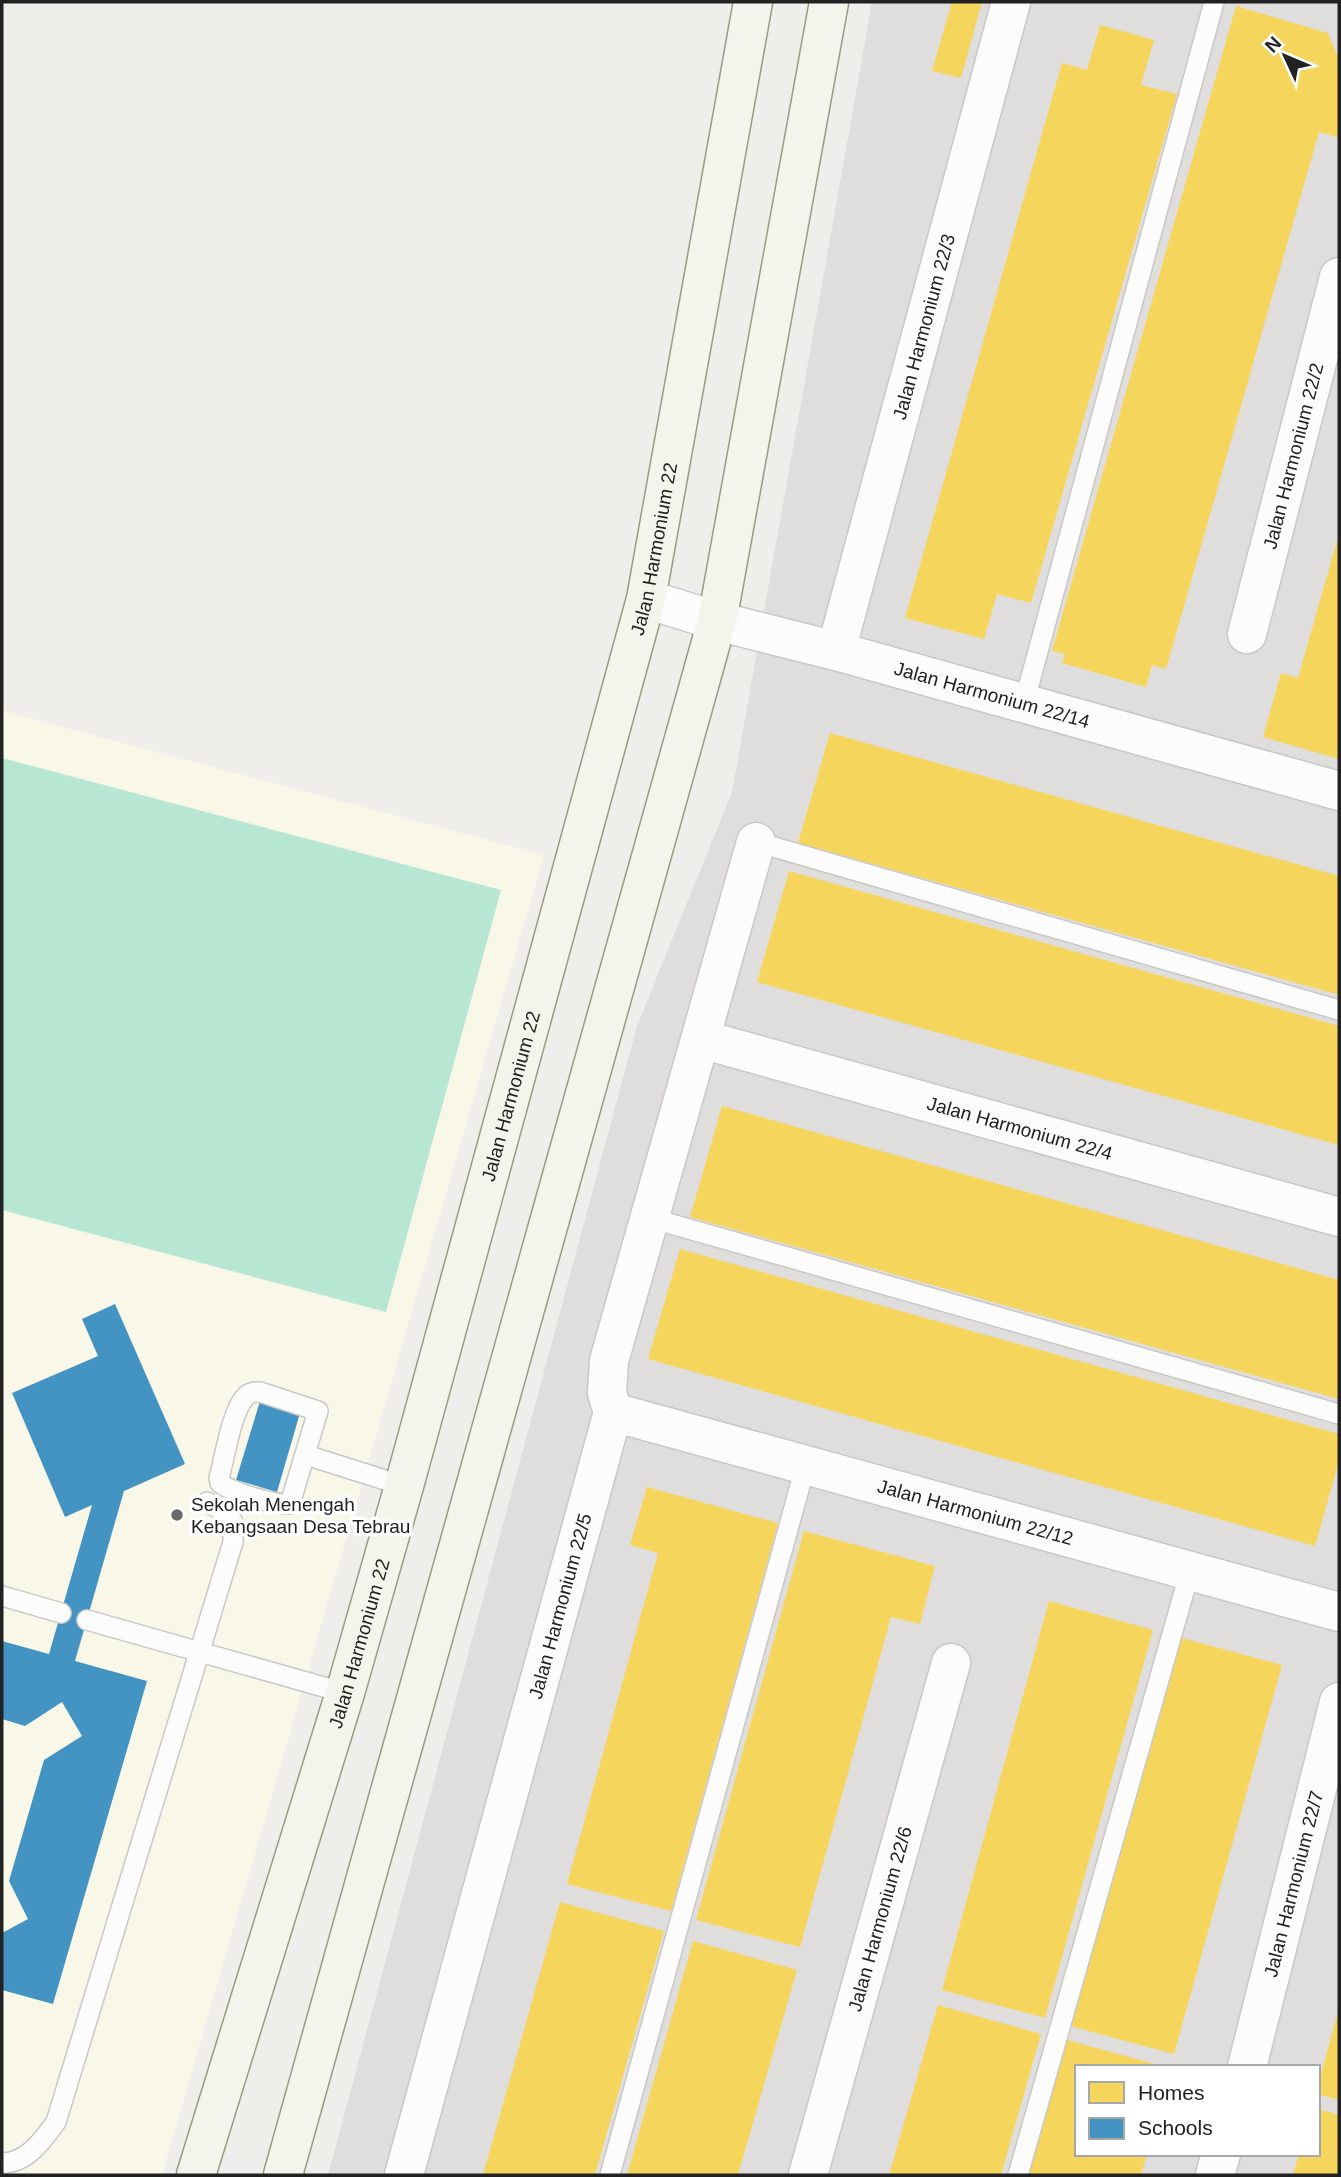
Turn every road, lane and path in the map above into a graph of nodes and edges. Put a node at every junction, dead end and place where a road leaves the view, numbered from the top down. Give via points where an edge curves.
1 (753, 2) edge
2 (829, 2) edge
3 (1011, 2) edge
4 (1214, 2) edge
5 (1339, 276) edge
6 (646, 599) junction
7 (717, 621) junction
8 (1247, 634) dead end
9 (836, 652) junction
10 (1024, 704) junction
11 (1339, 791) edge
12 (756, 842) joint
13 (1339, 1010) edge
14 (701, 1039) junction
15 (1339, 1217) edge
16 (650, 1218) junction
17 (613, 1412) junction
18 (1339, 1414) edge
19 (306, 1455) junction
20 (806, 1464) junction
21 (404, 1486) junction
22 (206, 1502) dead end
23 (1191, 1571) junction
24 (2, 1596) edge
25 (1339, 1612) edge
26 (61, 1613) dead end
27 (87, 1620) dead end
28 (199, 1651) junction
29 (951, 1663) dead end
30 (345, 1693) junction
31 (1339, 1702) edge
32 (1248, 2065) edge
33 (1220, 2156) edge
34 (2, 2163) edge
35 (196, 2175) edge
36 (283, 2175) edge
37 (404, 2175) edge
38 (610, 2175) edge
39 (808, 2175) edge
40 (1018, 2175) edge
41 (1215, 2175) edge

1 - 6 street, Jalan Harmonium 22
2 - 7 street
3 - 9 street, Jalan Harmonium 22/3
4 - 10 lane
5 - 8 street, Jalan Harmonium 22/2
6 - 7 street, Jalan Harmonium 22/14
6 - 21 street, Jalan Harmonium 22
7 - 9 street, Jalan Harmonium 22/14
7 - 36 street
9 - 10 street, Jalan Harmonium 22/14
10 - 11 street, Jalan Harmonium 22/14
12 - 13 lane
12 - 14 street, Jalan Harmonium 22/5
14 - 15 street, Jalan Harmonium 22/4
14 - 16 street, Jalan Harmonium 22/5
16 - 17 street, Jalan Harmonium 22/5 via 609,1361 607,1393
16 - 18 lane
17 - 20 street, Jalan Harmonium 22/12
17 - 37 street, Jalan Harmonium 22/5
19 - 19 lane via 317,1409 251,1393 236,1413 220,1483 290,1504
19 - 21 lane
20 - 23 street, Jalan Harmonium 22/12
20 - 38 lane
21 - 30 street, Jalan Harmonium 22
22 - 28 lane via 233,1522 233,1542
23 - 25 street, Jalan Harmonium 22/12
23 - 40 lane
24 - 26 lane
27 - 28 lane
28 - 30 lane
28 - 34 lane via 56,2122 40,2145 15,2163
29 - 39 street, Jalan Harmonium 22/6
30 - 35 street, Jalan Harmonium 22
31 - 32 street, Jalan Harmonium 22/7
33 - 41 street

